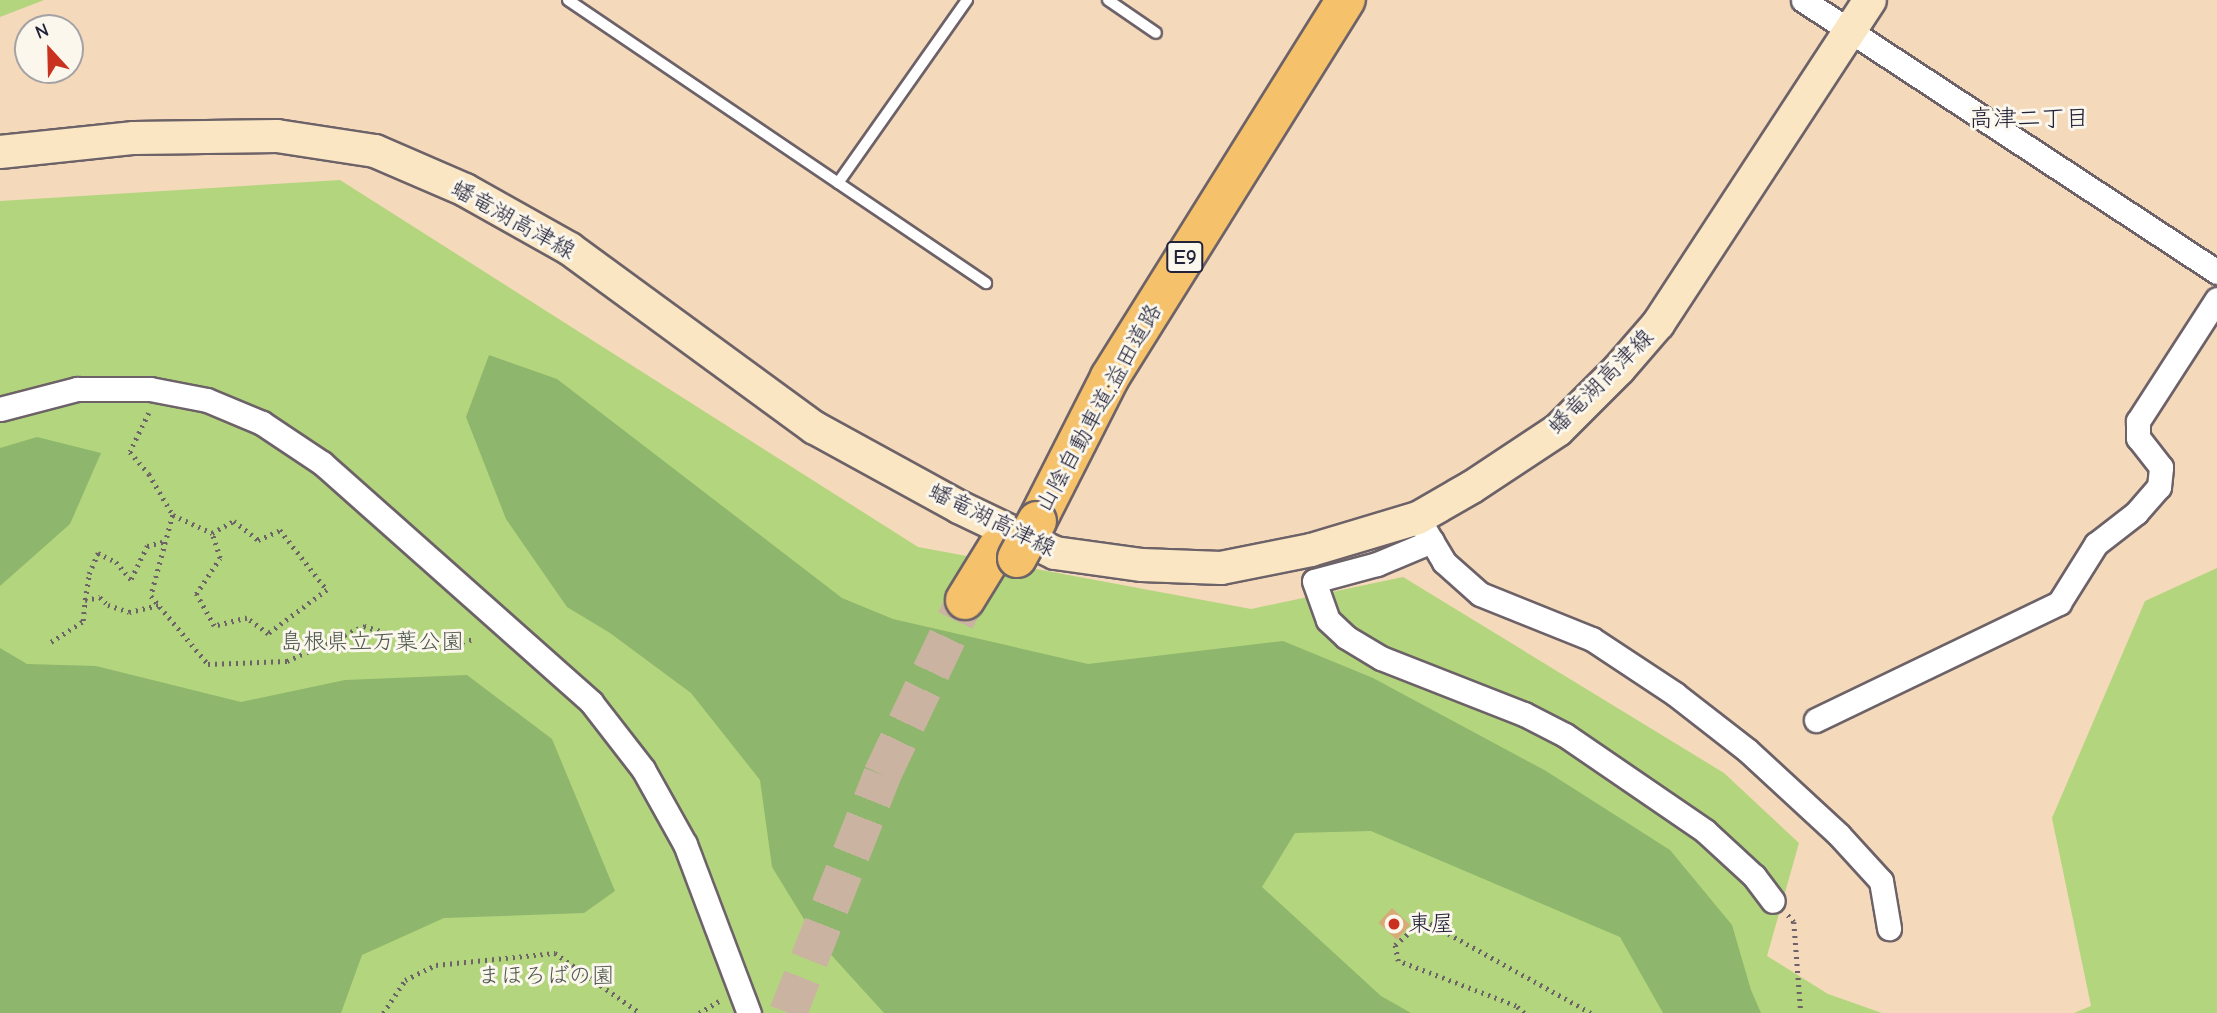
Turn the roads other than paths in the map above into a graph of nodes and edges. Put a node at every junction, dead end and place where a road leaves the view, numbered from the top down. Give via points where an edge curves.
1 (568, 0) edge
2 (967, 0) edge
3 (1108, 0) edge
4 (1325, 0) edge
5 (1346, 0) edge
6 (1803, 0) edge
7 (1870, 0) edge
8 (1850, 31) junction
9 (1156, 33) dead end
10 (0, 152) edge
11 (838, 183) junction
12 (2217, 272) edge
13 (986, 284) dead end
14 (2217, 299) edge
15 (0, 409) edge
16 (1027, 516) junction
17 (1425, 529) junction
18 (977, 602) tunnel mouth
19 (1816, 720) dead end
20 (1773, 901) road end
21 (1889, 928) dead end
22 (749, 1013) edge

1 - 11 lane
2 - 11 lane
3 - 9 lane
4 - 16 highway, 山陰自動車道;益田道路 / E9 via 1096,370
5 - 16 highway, 山陰自動車道;益田道路 / E9
6 - 8 street
7 - 8 main road, 蟠竜湖高津線
8 - 12 street
8 - 17 main road, 蟠竜湖高津線 via 1658,324 1558,430 1472,487
10 - 17 main road, 蟠竜湖高津線 via 134,138 277,136 375,151 465,190 570,249 815,428 1055,553 1142,565 1221,568
11 - 13 lane
14 - 19 street via 2137,421 2138,438 2161,467 2159,487 2137,513 2096,544 2059,603
15 - 22 street via 77,389 150,389 207,400 262,423 322,463 591,702 643,769 685,844
16 - 18 highway, 山陰自動車道;益田道路 / E9
17 - 20 street via 1377,564 1314,581 1328,620 1381,659 1524,714 1565,735 1705,831 1754,876
17 - 21 street via 1444,562 1480,594 1592,639 1675,694 1747,750 1839,835 1881,881

